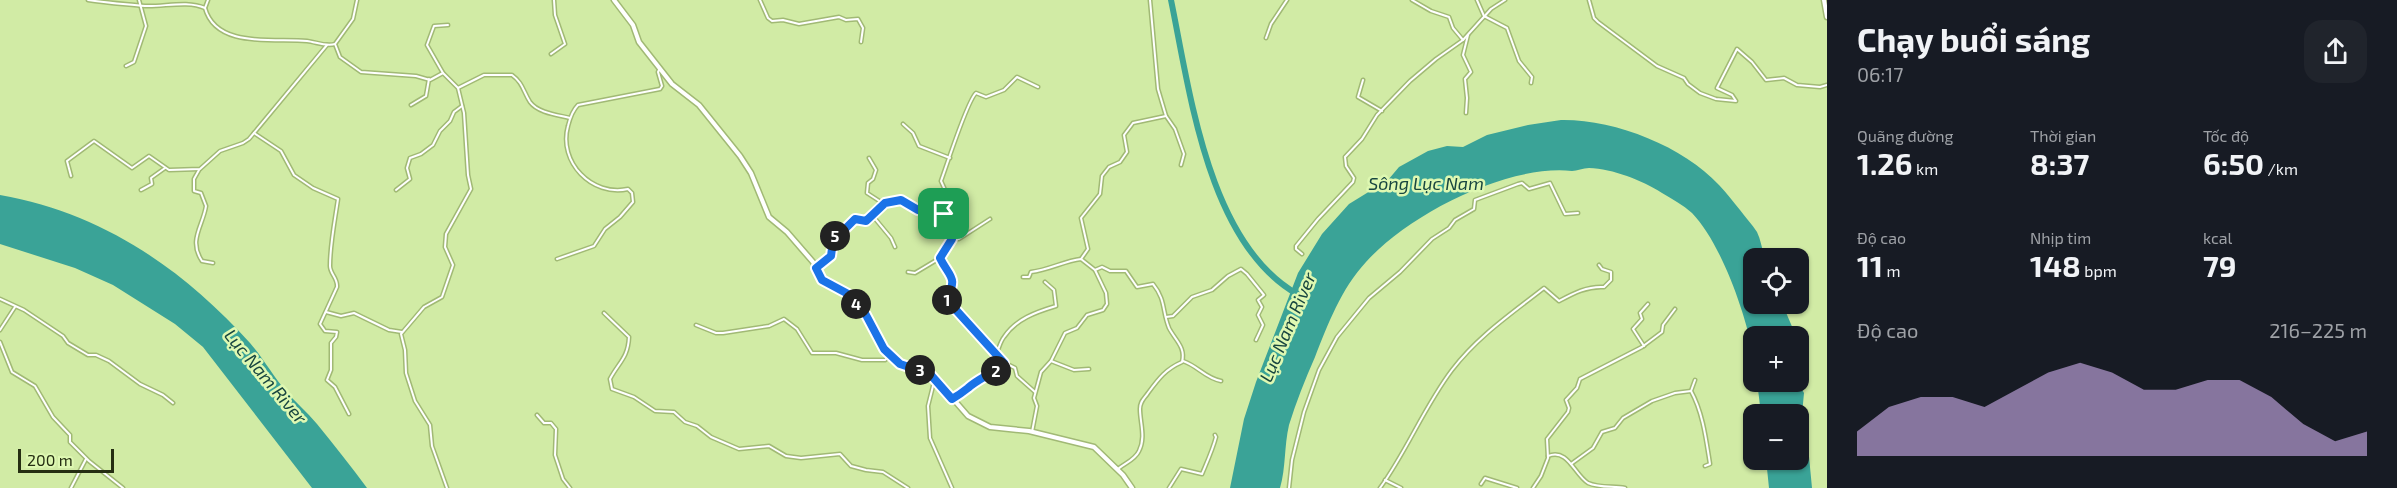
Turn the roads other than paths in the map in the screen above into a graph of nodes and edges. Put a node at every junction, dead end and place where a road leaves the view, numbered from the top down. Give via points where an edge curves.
1 (88, 0) edge
2 (139, 0) edge
3 (208, 0) edge
4 (357, 0) edge
5 (554, 0) edge
6 (614, 0) edge
7 (760, 0) edge
8 (1150, 0) edge
9 (1287, 0) edge
10 (1412, 0) edge
11 (1477, 0) edge
12 (1505, 0) edge
13 (1589, 0) edge
14 (1824, 0) edge
15 (183, 2) edge
16 (140, 5) junction
17 (205, 8) junction
18 (1484, 16) junction
19 (1827, 17) edge
20 (448, 25) dead end
21 (1468, 35) junction
22 (1266, 38) dead end
23 (1463, 40) junction
24 (861, 42) dead end
25 (335, 44) junction
26 (327, 45) junction
27 (551, 54) dead end
28 (126, 66) dead end
29 (660, 68) junction
30 (443, 73) junction
31 (429, 79) junction
32 (1363, 80) dead end
33 (1532, 83) dead end
34 (1827, 85) edge
35 (1038, 87) dead end
36 (458, 88) junction
37 (411, 105) dead end
38 (462, 106) junction
39 (1382, 111) junction
40 (1467, 113) dead end
41 (1166, 116) junction
42 (570, 118) junction
43 (903, 124) dead end
44 (254, 133) junction
45 (869, 158) dead end
46 (950, 158) junction
47 (1181, 165) dead end
48 (165, 168) junction
49 (199, 170) junction
50 (71, 177) dead end
51 (141, 190) dead end
52 (396, 190) dead end
53 (884, 204) junction
54 (1578, 213) dead end
55 (944, 214) junction
56 (872, 215) junction
57 (990, 219) dead end
58 (952, 239) junction
59 (895, 247) dead end
60 (1302, 254) dead end
61 (940, 258) junction
62 (557, 259) dead end
63 (1082, 259) junction
64 (213, 263) dead end
65 (1599, 265) dead end
66 (816, 268) junction
67 (1095, 270) junction
68 (908, 272) dead end
69 (1023, 277) dead end
70 (1045, 282) dead end
71 (0, 299) edge
72 (1648, 304) dead end
73 (15, 307) junction
74 (1675, 309) dead end
75 (326, 312) junction
76 (604, 313) dead end
77 (1166, 317) junction
78 (696, 325) dead end
79 (0, 330) edge
80 (402, 332) junction
81 (1256, 340) dead end
82 (0, 342) edge
83 (1644, 346) junction
84 (996, 354) junction
85 (891, 355) junction
86 (1051, 361) junction
87 (1183, 361) junction
88 (1004, 363) junction
89 (1089, 369) dead end
90 (935, 378) junction
91 (1695, 380) dead end
92 (1221, 381) dead end
93 (1691, 391) junction
94 (1035, 392) junction
95 (952, 399) junction
96 (173, 403) dead end
97 (349, 414) dead end
98 (537, 415) dead end
99 (1032, 432) junction
100 (1215, 435) dead end
101 (1548, 456) junction
102 (86, 458) junction
103 (1571, 464) junction
104 (1705, 466) dead end
105 (1118, 469) junction
106 (1385, 480) junction
107 (1481, 484) dead end
108 (71, 488) edge
109 (123, 488) edge
110 (447, 488) edge
111 (570, 488) edge
112 (908, 488) edge
113 (952, 488) edge
114 (1132, 488) edge
115 (1169, 488) edge
116 (1289, 488) edge
117 (1380, 488) edge
118 (1401, 488) edge
119 (1517, 488) edge
120 (1533, 488) edge
121 (1625, 488) edge

1 - 16 street
2 - 16 street
3 - 17 street
4 - 25 street via 353,19
5 - 27 street via 565,44
6 - 29 street
7 - 24 street via 772,21 797,24 840,17 858,19 863,28
8 - 41 street via 1158,90
9 - 22 street
10 - 23 street via 1449,17
11 - 18 street
12 - 18 street
13 - 34 street via 1595,20 1651,63 1684,78 1703,95 1736,101 1717,88 1737,49 1766,80 1784,78 1797,85
14 - 19 street
15 - 16 street
15 - 17 street
16 - 28 street via 146,26 134,62
17 - 26 street via 215,25 238,37
18 - 21 street
18 - 33 street via 1507,28 1519,62 1532,77
20 - 30 street via 434,26 427,43
21 - 23 street
21 - 40 street via 1463,55 1472,72 1464,80
23 - 39 street via 1415,76
25 - 26 street
25 - 31 street via 340,57 361,72
26 - 44 street
29 - 42 street via 660,89 578,105
29 - 66 street via 728,140 751,173 766,213
30 - 31 street
30 - 36 street
31 - 37 street via 426,96
32 - 39 street via 1358,97
35 - 46 street via 1017,77 997,93 986,97 975,94
36 - 38 street
36 - 42 street via 484,75 512,75 536,107
38 - 52 street via 433,145 410,158 410,179
38 - 80 street via 471,189 446,234 445,247 452,271 441,297 424,307
39 - 60 street via 1345,157 1353,182 1296,246
41 - 47 street via 1184,154
41 - 63 street via 1133,123 1124,135 1127,152 1102,176 1100,194 1082,218 1088,249
42 - 62 street via 567,151 578,172 604,189 628,189 633,202 605,229 594,246
43 - 46 street via 919,146
44 - 49 street via 243,143 217,153
44 - 75 street via 281,152 298,178 338,199 330,268 338,284
45 - 53 street via 876,170 867,193
46 - 55 street via 941,181 950,201
48 - 49 street
48 - 50 street via 149,156 132,168 93,141 66,163
48 - 51 street via 151,178 152,184
49 - 64 street via 194,191 201,194 206,206 196,232 196,249 202,261
53 - 55 street via 901,200 918,210
53 - 56 street
54 - 116 street via 1564,214 1550,183 1529,189 1518,183 1492,192 1475,200 1474,209 1432,239 1369,298 1337,337 1319,370 1298,431
55 - 58 street
56 - 59 street
56 - 66 street via 864,221 855,219 838,232 831,256
57 - 58 street
58 - 61 street
61 - 68 street via 915,273
61 - 84 street via 953,281 947,300
63 - 67 street
63 - 69 street
65 - 106 street via 1611,272 1611,280 1604,287 1577,291 1559,301 1545,288 1477,340 1451,372
66 - 85 street via 822,280 850,295
67 - 77 street via 1103,267 1126,271 1137,287 1153,284 1162,296
67 - 86 street via 1106,293 1106,308 1087,315 1077,328 1065,333
70 - 84 street via 1054,290 1056,306 1017,322
71 - 73 street
72 - 83 street via 1633,329
73 - 79 street
73 - 96 street via 68,343 109,361
74 - 83 street via 1662,332
75 - 80 street via 341,316 354,313
75 - 97 street via 321,326 337,333 331,343 327,380
76 - 112 street via 629,337 625,357 610,379 612,389 634,396 653,410 674,412 707,435 739,449 769,446 786,456 801,458 840,454 851,466 884,471
77 - 81 street via 1241,269 1264,295 1258,300 1263,326
77 - 87 street via 1181,346
78 - 85 street via 723,333 784,320 797,329 813,354 836,353 862,360 885,360
80 - 110 street via 406,373 415,401 430,425 432,446
82 - 102 street via 12,372 35,386 53,417 70,435 70,442
83 - 101 street via 1580,379 1566,400 1568,412 1547,439
84 - 88 street
85 - 90 street via 900,364
86 - 89 street via 1074,370
86 - 94 street via 1041,372
87 - 92 street
87 - 105 street via 1160,375 1141,401 1140,449
88 - 94 street via 1015,368 1017,376
88 - 95 street
90 - 95 street
90 - 113 street via 928,406 930,438
91 - 93 street
93 - 103 street via 1652,401 1623,418 1617,427 1602,432 1593,448
93 - 104 street via 1709,444 1710,465
94 - 99 street via 1037,406
95 - 99 street via 965,414 987,426
98 - 111 street via 556,429 555,455 563,480
99 - 105 street via 1092,446
100 - 115 street via 1215,445 1202,474 1181,469
101 - 103 street via 1560,454
101 - 120 street
102 - 108 street
102 - 109 street
103 - 121 street via 1589,483
105 - 114 street
106 - 117 street
106 - 118 street
107 - 119 street via 1485,478

